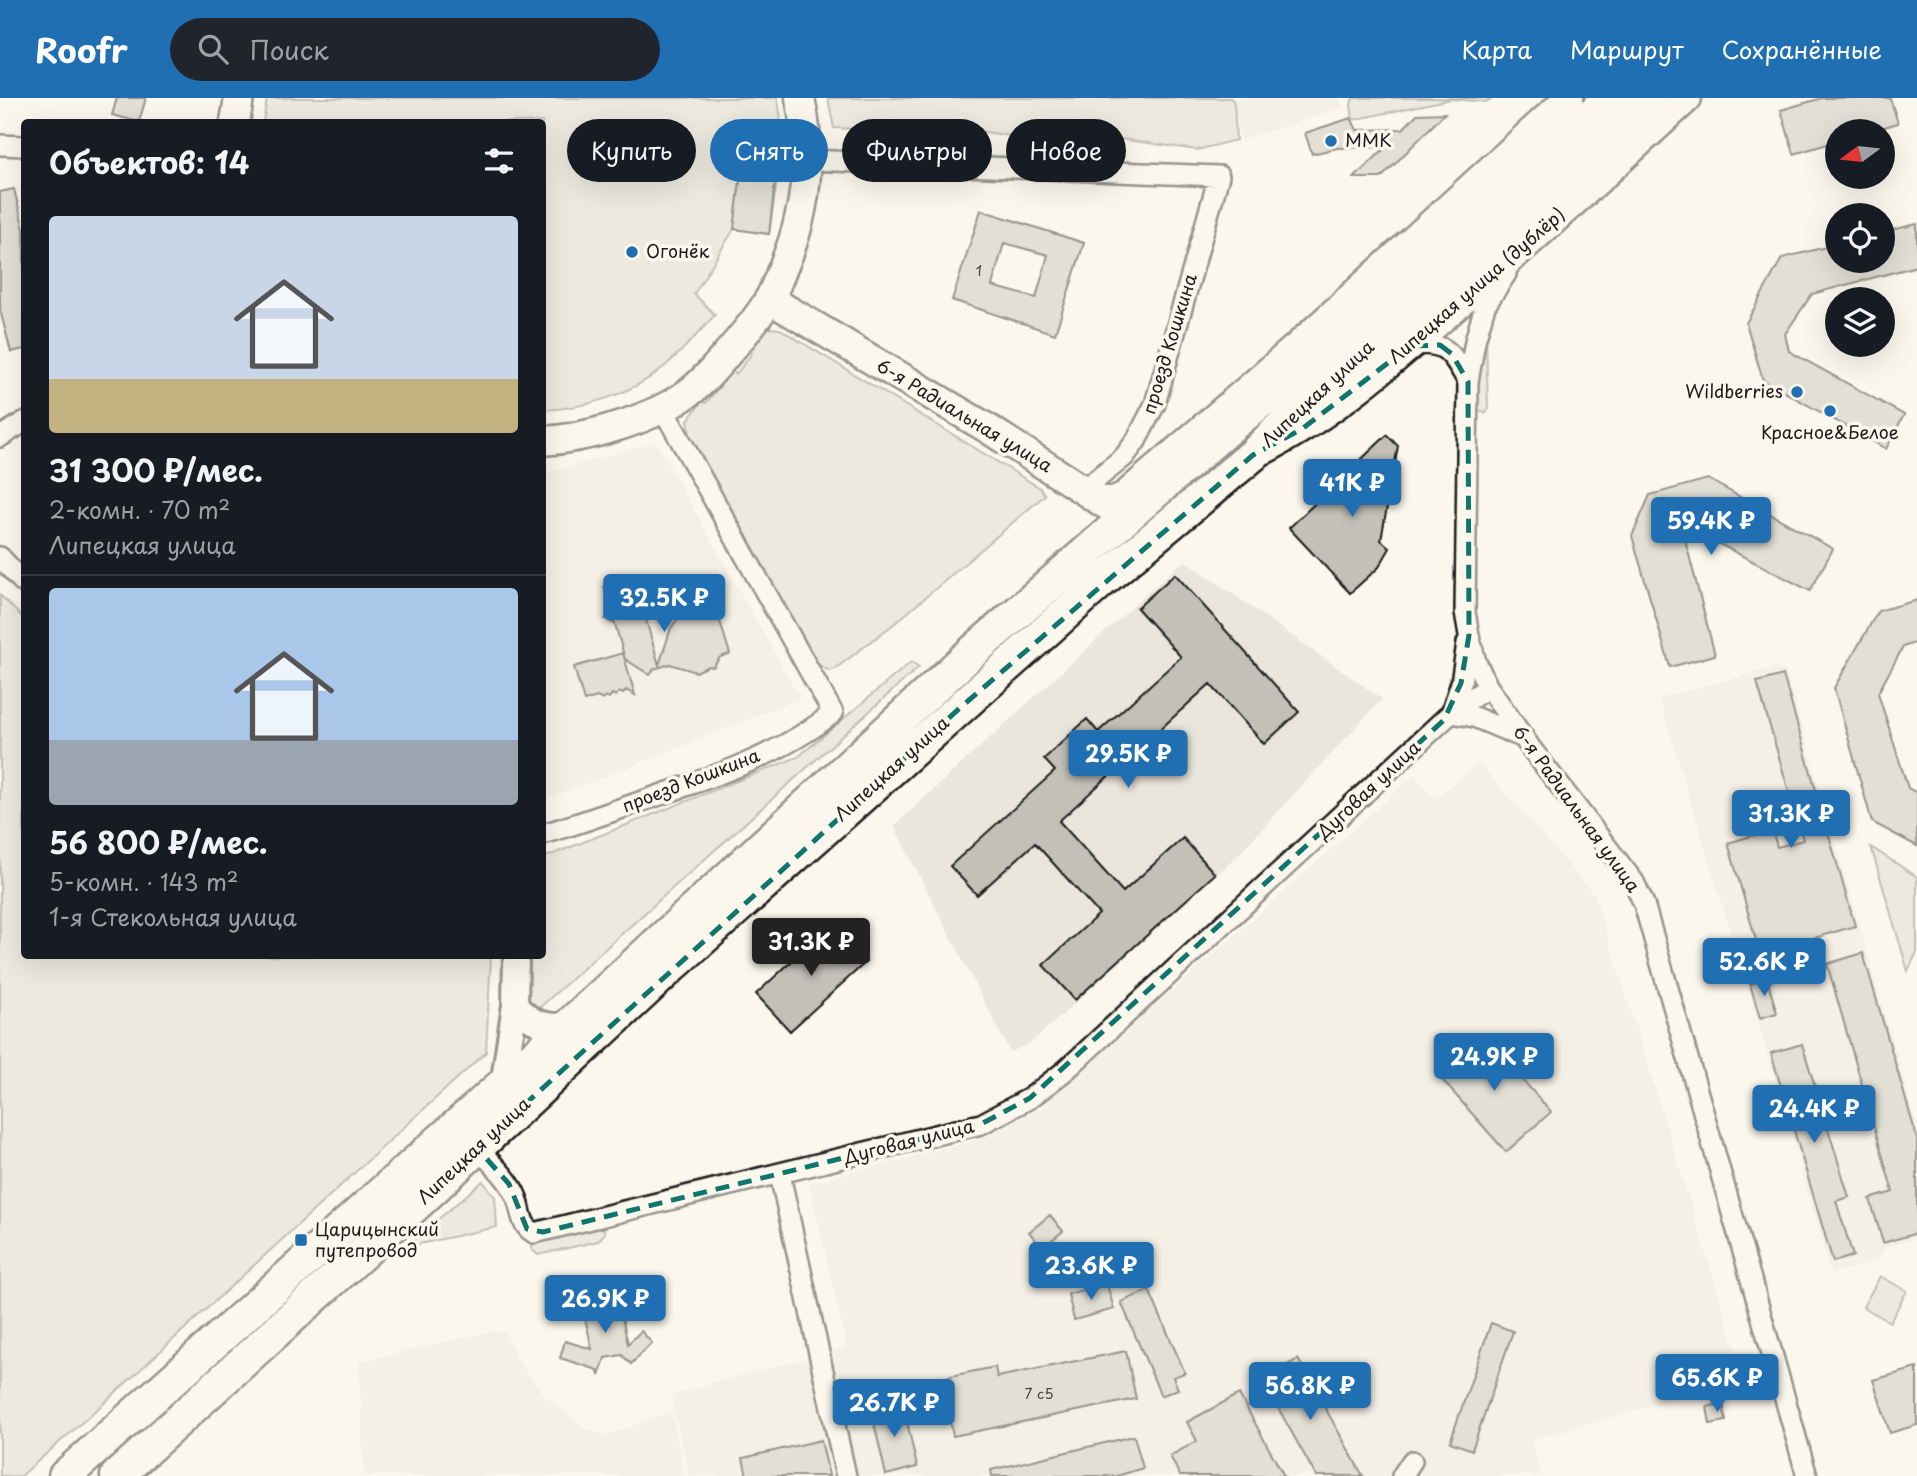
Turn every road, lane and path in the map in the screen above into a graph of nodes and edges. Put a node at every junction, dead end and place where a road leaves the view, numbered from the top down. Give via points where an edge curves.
1 (239, 98) edge
2 (800, 98) edge
3 (1569, 98) edge
4 (1610, 98) edge
5 (1649, 98) edge
6 (1687, 98) edge
7 (236, 119) edge
8 (805, 119) edge
9 (0, 145) edge
10 (21, 146) edge
11 (828, 161) edge
12 (806, 182) edge
13 (1535, 238) junction
14 (769, 299) junction
15 (1410, 346) junction
16 (1297, 347) junction
17 (1468, 382) junction
18 (663, 409) junction
19 (21, 424) edge
20 (1226, 430) junction
21 (0, 437) edge
22 (546, 440) edge
23 (1253, 455) junction
24 (1103, 503) junction
25 (1158, 534) junction
26 (0, 557) edge
27 (21, 580) edge
28 (1469, 635) junction
29 (1488, 687) junction
30 (1451, 713) junction
31 (1524, 738) junction
32 (546, 833) edge
33 (516, 959) edge
34 (515, 1005) junction
35 (569, 1026) junction
36 (503, 1086) junction
37 (477, 1148) junction
38 (779, 1175) junction
39 (65, 1476) edge
40 (117, 1476) edge
41 (846, 1476) edge
42 (1807, 1476) edge

1 - 7 main road
2 - 8 main road
3 - 16 main road
4 - 20 main road, Липецкая улица via 1406,283
5 - 23 main road, Липецкая улица via 1306,402
6 - 13 main road, Липецкая улица (дублёр)
9 - 10 street
11 - 24 street, проезд Кошкина via 1219,176 1155,404
12 - 14 main road via 794,237
13 - 15 main road, Липецкая улица (дублёр)
13 - 17 street, 6-я Радиальная улица via 1485,306
14 - 18 main road via 718,364 687,394
14 - 24 main road, 6-я Радиальная улица via 987,428
15 - 17 street via 1440,345 1452,354
15 - 23 main road, Липецкая улица (дублёр) via 1303,429
16 - 20 main road
16 - 24 main road via 1125,496
17 - 28 street, 6-я Радиальная улица via 1465,612
18 - 22 main road via 580,435
18 - 32 street, проезд Кошкина via 833,713 775,750 681,788
19 - 21 street
20 - 24 main road, Липецкая улица
23 - 25 main road, Липецкая улица
24 - 25 main road, 6-я Радиальная улица
24 - 35 main road, Липецкая улица via 968,656
25 - 37 main road, Липецкая улица via 669,969
26 - 27 street
28 - 29 street, 6-я Радиальная улица via 1475,662
28 - 30 street, Дуговая улица
29 - 30 street, Дуговая улица
29 - 31 street, 6-я Радиальная улица
30 - 31 street via 1474,717
30 - 38 street, Дуговая улица via 1066,1070 1030,1098 981,1124
31 - 42 street, 6-я Радиальная улица via 1634,882 1644,904
33 - 34 street
34 - 35 street via 533,1022
34 - 36 street
35 - 36 main road, Липецкая улица
36 - 39 main road, Липецкая улица
37 - 38 street, Дуговая улица via 509,1184 527,1229 534,1233
37 - 40 main road, Липецкая улица
38 - 41 street

